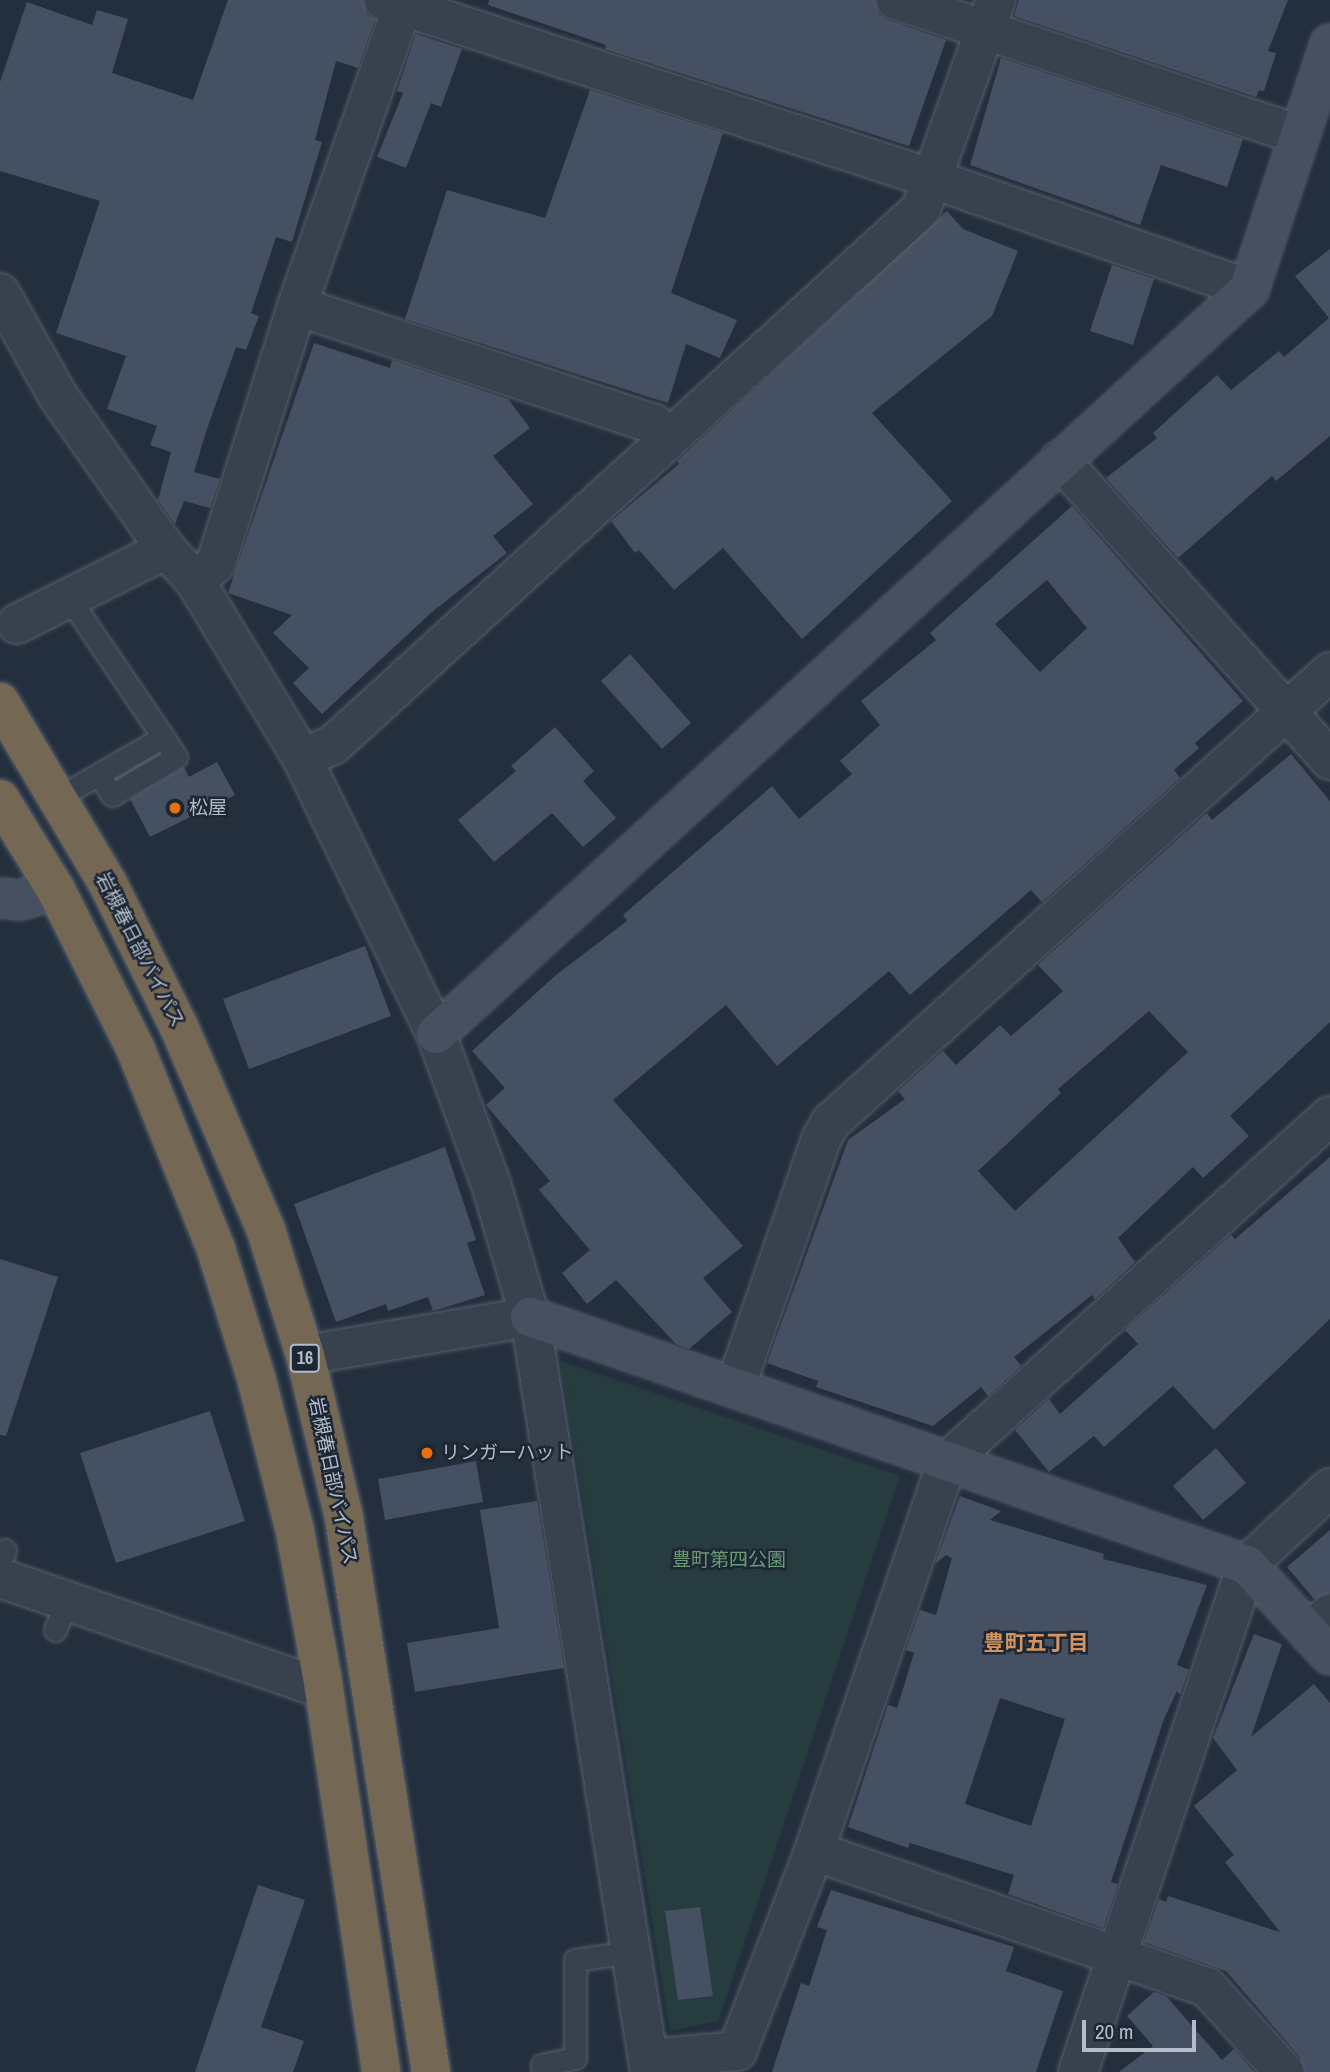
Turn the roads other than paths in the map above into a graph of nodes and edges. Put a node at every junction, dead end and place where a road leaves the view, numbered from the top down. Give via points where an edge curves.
1 (896, 0) edge
2 (397, 2) edge
3 (991, 15) edge
4 (1330, 44) edge
5 (1300, 135) junction
6 (933, 179) junction
7 (1249, 289) junction
8 (0, 293) edge
9 (297, 306) junction
10 (670, 439) junction
11 (1060, 460) junction
12 (166, 549) junction
13 (195, 582) junction
14 (69, 597) junction
15 (17, 624) dead end
16 (1330, 672) edge
17 (0, 702) edge
18 (1286, 712) junction
19 (302, 758) junction
20 (1330, 760) edge
21 (59, 797) junction
22 (0, 799) edge
23 (56, 890) junction
24 (0, 898) edge
25 (436, 1034) junction
26 (1330, 1116) edge
27 (530, 1317) junction
28 (304, 1354) junction
29 (734, 1388) junction
30 (947, 1462) junction
31 (1330, 1489) edge
32 (2, 1563) edge
33 (1247, 1564) junction
34 (1323, 1634) edge
35 (324, 1689) junction
36 (814, 1851) junction
37 (631, 1952) junction
38 (1114, 1953) junction
39 (649, 2066) edge
40 (381, 2072) edge
41 (431, 2072) edge
42 (543, 2072) edge
43 (1077, 2072) edge
44 (1284, 2072) edge

1 - 3 street
2 - 6 street
2 - 9 street
3 - 5 street
3 - 6 street
4 - 5 street
5 - 7 street
6 - 7 street
6 - 10 street via 920,209
7 - 11 street
8 - 12 street via 58,396
9 - 10 street via 653,424
9 - 13 street via 216,563
10 - 19 street via 333,745
11 - 18 street
11 - 25 street
12 - 13 street
12 - 14 street
13 - 19 street
14 - 15 street
14 - 21 lane via 163,737
16 - 18 street
17 - 21 highway, 岩槻春日部バイパス / 16
18 - 20 street
18 - 29 street via 831,1122 821,1139
19 - 25 street
21 - 28 highway, 岩槻春日部バイパス / 16 via 179,1027 265,1230
22 - 23 highway
23 - 24 street via 20,900
23 - 35 highway via 136,1051 216,1249 257,1381 295,1531
25 - 27 street via 491,1184
26 - 30 street
27 - 28 street
27 - 29 street
27 - 37 street
28 - 41 highway, 岩槻春日部バイパス / 16 via 344,1518
29 - 30 street
30 - 33 street
30 - 36 street
31 - 33 street
32 - 35 street via 61,1616
33 - 34 street
33 - 38 street
35 - 40 highway
36 - 38 street
36 - 39 street via 737,2051
37 - 39 street
37 - 42 lane via 575,1960 575,2059 542,2065
38 - 43 street
38 - 44 street via 1207,1987

